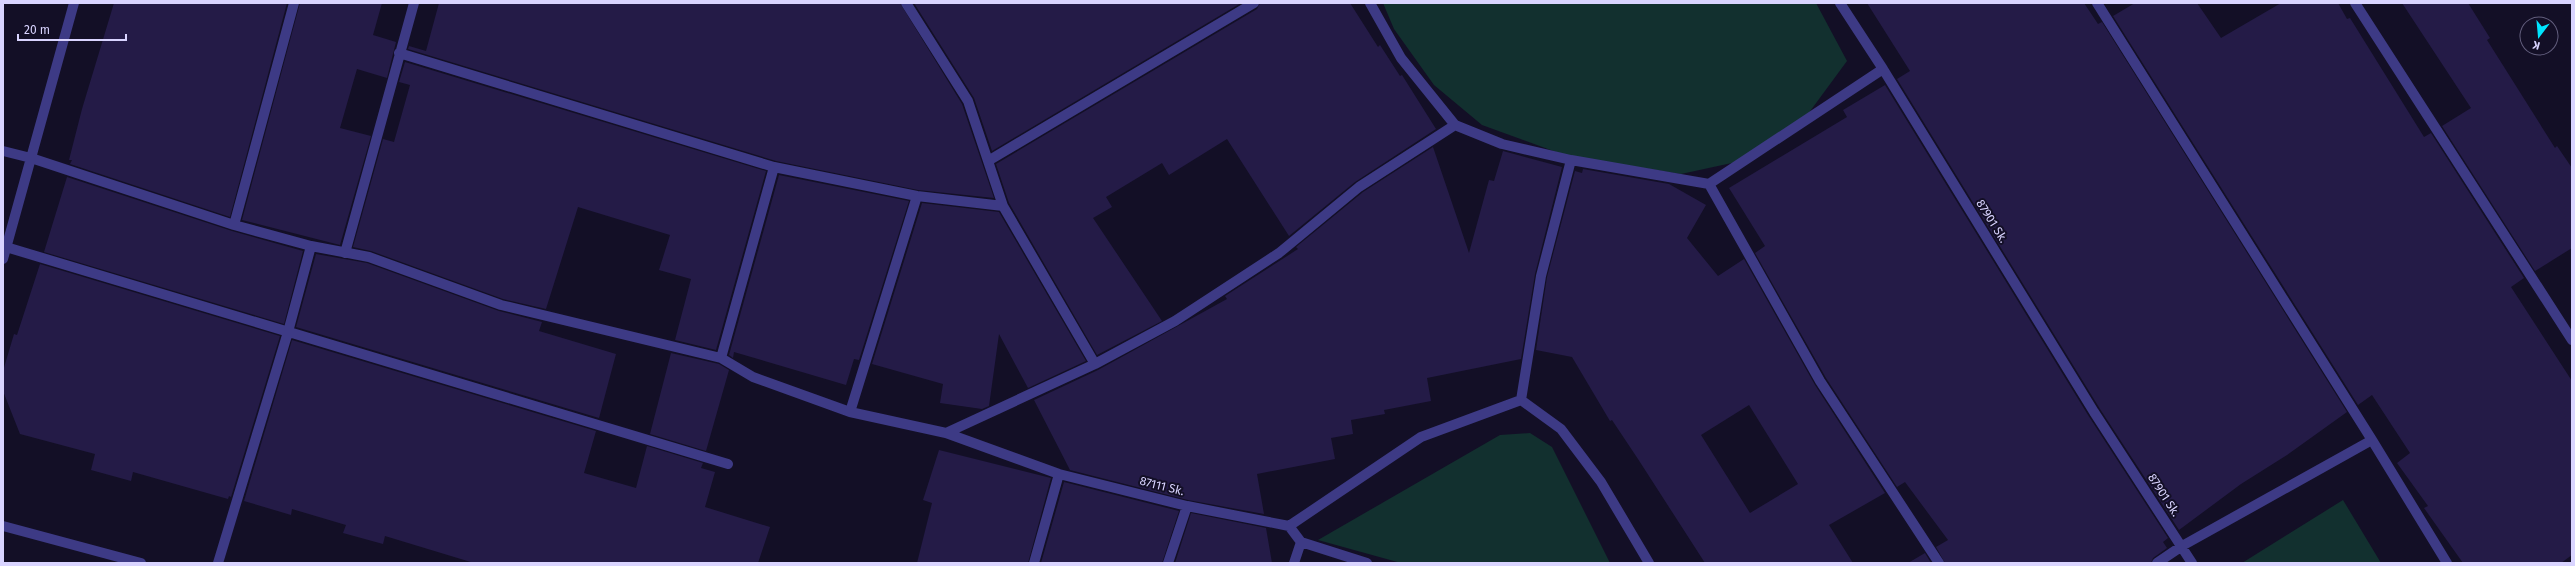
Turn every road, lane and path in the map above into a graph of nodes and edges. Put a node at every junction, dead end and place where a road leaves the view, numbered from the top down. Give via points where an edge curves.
1 (74, 3) edge
2 (294, 3) edge
3 (414, 3) edge
4 (906, 3) edge
5 (1254, 3) edge
6 (1370, 3) edge
7 (1840, 3) edge
8 (2096, 3) edge
9 (2355, 3) edge
10 (399, 53) junction
11 (1883, 69) junction
12 (1455, 125) junction
13 (3, 151) edge
14 (31, 158) junction
15 (1571, 160) junction
16 (988, 161) junction
17 (774, 167) junction
18 (1708, 184) junction
19 (917, 196) junction
20 (1003, 206) junction
21 (234, 225) junction
22 (311, 246) junction
23 (6, 247) junction
24 (345, 253) junction
25 (3, 259) edge
26 (288, 332) junction
27 (2572, 340) edge
28 (721, 358) junction
29 (1095, 364) junction
30 (1521, 400) junction
31 (850, 412) junction
32 (946, 433) junction
33 (2372, 440) junction
34 (728, 464) dead end
35 (1059, 474) junction
36 (1187, 506) junction
37 (3, 526) edge
38 (1289, 526) junction
39 (1300, 542) junction
40 (2182, 546) junction
41 (141, 563) edge
42 (218, 563) edge
43 (1034, 563) edge
44 (1168, 563) edge
45 (1294, 563) edge
46 (1367, 563) edge
47 (1648, 563) edge
48 (1939, 563) edge
49 (2157, 563) edge
50 (2192, 563) edge
51 (2447, 563) edge

1 - 14 street
2 - 21 street
3 - 10 street
4 - 16 street via 968,101
5 - 16 street
6 - 12 street via 1401,58
7 - 11 street, 87901 Sk.
8 - 33 street
9 - 27 street
10 - 17 street
10 - 24 street
11 - 18 street
11 - 40 street, 87901 Sk. via 2094,412
12 - 15 street via 1502,144
12 - 29 street via 1359,188 1279,253 1175,321
13 - 14 street, 87111 Sk.
14 - 21 street, 87111 Sk.
14 - 23 street
15 - 18 street
15 - 30 street via 1541,276
16 - 20 street
17 - 19 street
17 - 28 street
18 - 48 street via 1820,381
19 - 20 street
19 - 31 street
20 - 29 street
21 - 22 street, 87111 Sk.
22 - 24 street, 87111 Sk.
22 - 26 street
23 - 25 street
23 - 26 street
24 - 28 street, 87111 Sk. via 369,257 501,305
26 - 34 street
26 - 42 street
28 - 31 street, 87111 Sk. via 753,378
29 - 32 street
30 - 38 street via 1421,437
30 - 47 street via 1561,429 1601,482
31 - 32 street, 87111 Sk.
32 - 35 street, 87111 Sk.
33 - 40 street
33 - 51 street
35 - 36 street, 87111 Sk.
35 - 43 street
36 - 38 street, 87111 Sk.
36 - 44 street
37 - 41 street
38 - 39 street
39 - 45 street
39 - 46 street
40 - 49 street
40 - 50 street, 87901 Sk.

